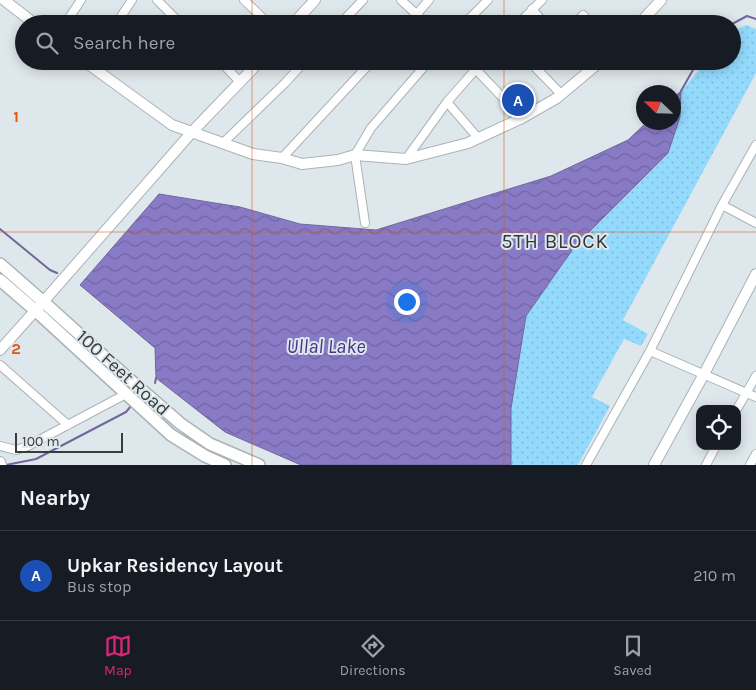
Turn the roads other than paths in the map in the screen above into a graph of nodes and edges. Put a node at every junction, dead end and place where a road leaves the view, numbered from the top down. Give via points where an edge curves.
1 (4, 0) edge
2 (81, 0) edge
3 (132, 0) edge
4 (157, 0) edge
5 (244, 0) edge
6 (315, 0) edge
7 (363, 0) edge
8 (401, 0) edge
9 (430, 0) edge
10 (488, 0) edge
11 (542, 0) edge
12 (661, 0) edge
13 (532, 9) junction
14 (417, 14) joint
15 (23, 15) edge
16 (71, 15) edge
17 (122, 15) edge
18 (172, 15) edge
19 (260, 15) edge
20 (301, 15) edge
21 (349, 15) edge
22 (473, 15) edge
23 (526, 15) edge
24 (537, 15) edge
25 (647, 15) edge
26 (99, 70) edge
27 (229, 70) edge
28 (251, 70) edge
29 (297, 70) edge
30 (364, 70) edge
31 (421, 70) edge
32 (475, 70) edge
33 (477, 70) edge
34 (537, 70) edge
35 (589, 72) edge
36 (240, 82) junction
37 (561, 94) junction
38 (447, 102) junction
39 (522, 118) junction
40 (192, 132) junction
41 (478, 138) junction
42 (223, 143) junction
43 (756, 145) edge
44 (355, 155) junction
45 (282, 158) junction
46 (406, 159) junction
47 (722, 205) junction
48 (364, 223) dead end
49 (756, 223) edge
50 (0, 264) edge
51 (756, 274) edge
52 (0, 280) edge
53 (40, 306) junction
54 (0, 350) edge
55 (650, 351) junction
56 (0, 365) edge
57 (704, 374) junction
58 (756, 376) edge
59 (746, 392) junction
60 (756, 397) edge
61 (132, 399) junction
62 (739, 405) edge
63 (68, 426) junction
64 (0, 446) edge
65 (714, 450) edge
66 (756, 454) edge
67 (225, 465) edge
68 (259, 465) edge
69 (586, 465) edge
70 (654, 465) edge
71 (706, 465) edge
72 (750, 465) edge

1 - 15 street
2 - 16 street
3 - 17 street
4 - 18 street
5 - 19 street
6 - 20 street
7 - 21 street
8 - 14 street
9 - 14 street
10 - 22 street
11 - 13 street
12 - 25 street
13 - 23 street
13 - 24 street
26 - 40 street via 172,125
27 - 36 street
28 - 36 street
29 - 42 street
30 - 45 street
31 - 44 street via 371,128
32 - 38 street
33 - 39 street
34 - 37 street
35 - 37 street
36 - 40 street
37 - 39 street
38 - 41 street
38 - 46 street
39 - 41 street
40 - 42 street
40 - 53 street
41 - 46 street
42 - 45 street via 252,154
43 - 47 street
44 - 45 street via 302,164
44 - 46 street
44 - 48 street
47 - 49 street
47 - 55 street
50 - 53 main road, 100 Feet Road
51 - 57 street
52 - 53 main road, 100 Feet Road
53 - 54 street
53 - 61 main road, 100 Feet Road
53 - 68 main road, 100 Feet Road via 181,424 210,444
55 - 57 street
55 - 69 street
56 - 63 street
57 - 59 street
57 - 70 street
58 - 59 street
59 - 60 street
59 - 62 street
61 - 63 street
61 - 67 main road, 100 Feet Road via 171,436
63 - 64 street via 16,450
65 - 71 street
66 - 72 street

